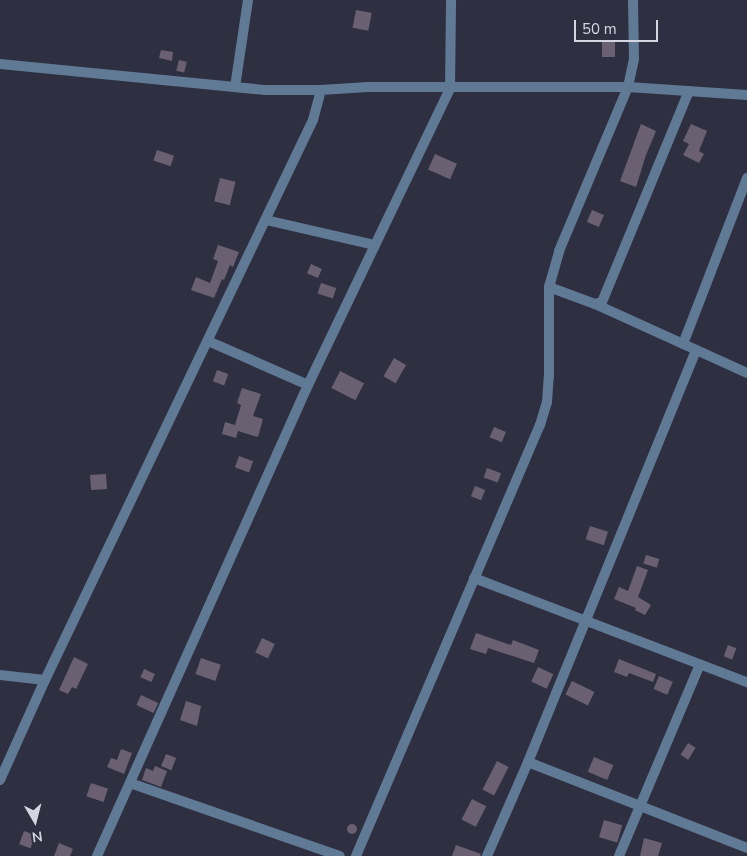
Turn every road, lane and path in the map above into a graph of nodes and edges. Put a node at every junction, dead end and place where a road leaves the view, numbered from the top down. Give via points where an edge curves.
1 (248, 0) edge
2 (451, 0) edge
3 (633, 0) edge
4 (0, 64) edge
5 (235, 87) junction
6 (628, 87) junction
7 (450, 88) junction
8 (321, 90) junction
9 (688, 92) junction
10 (747, 95) edge
11 (747, 178) edge
12 (266, 220) junction
13 (375, 245) junction
14 (549, 287) junction
15 (595, 304) junction
16 (208, 341) junction
17 (682, 344) junction
18 (696, 350) junction
19 (747, 373) edge
20 (308, 385) junction
21 (474, 578) junction
22 (586, 618) junction
23 (700, 664) junction
24 (0, 675) edge
25 (45, 680) junction
26 (747, 682) edge
27 (528, 762) junction
28 (0, 780) edge
29 (130, 783) junction
30 (640, 806) junction
31 (747, 848) edge
32 (97, 856) edge
33 (340, 856) edge
34 (356, 856) edge
35 (486, 856) edge
36 (619, 856) edge

1 - 5 street
2 - 7 street
3 - 6 street via 634,59
4 - 5 street
5 - 8 street
6 - 7 street
6 - 9 street
6 - 14 street via 559,251
7 - 8 street
7 - 13 street
8 - 12 street via 313,120
9 - 10 street
9 - 15 street via 602,302
11 - 17 street
12 - 13 street
12 - 16 street
13 - 20 street
14 - 15 street
14 - 21 street via 549,376 540,426
15 - 17 street
16 - 20 street
16 - 25 street
17 - 18 street
18 - 19 street
18 - 22 street
20 - 29 street
21 - 22 street
21 - 34 street
22 - 23 street
22 - 27 street
23 - 26 street
23 - 30 street
24 - 25 street
25 - 28 street
27 - 30 street
27 - 35 street
29 - 32 street
29 - 33 street
30 - 31 street
30 - 36 street

